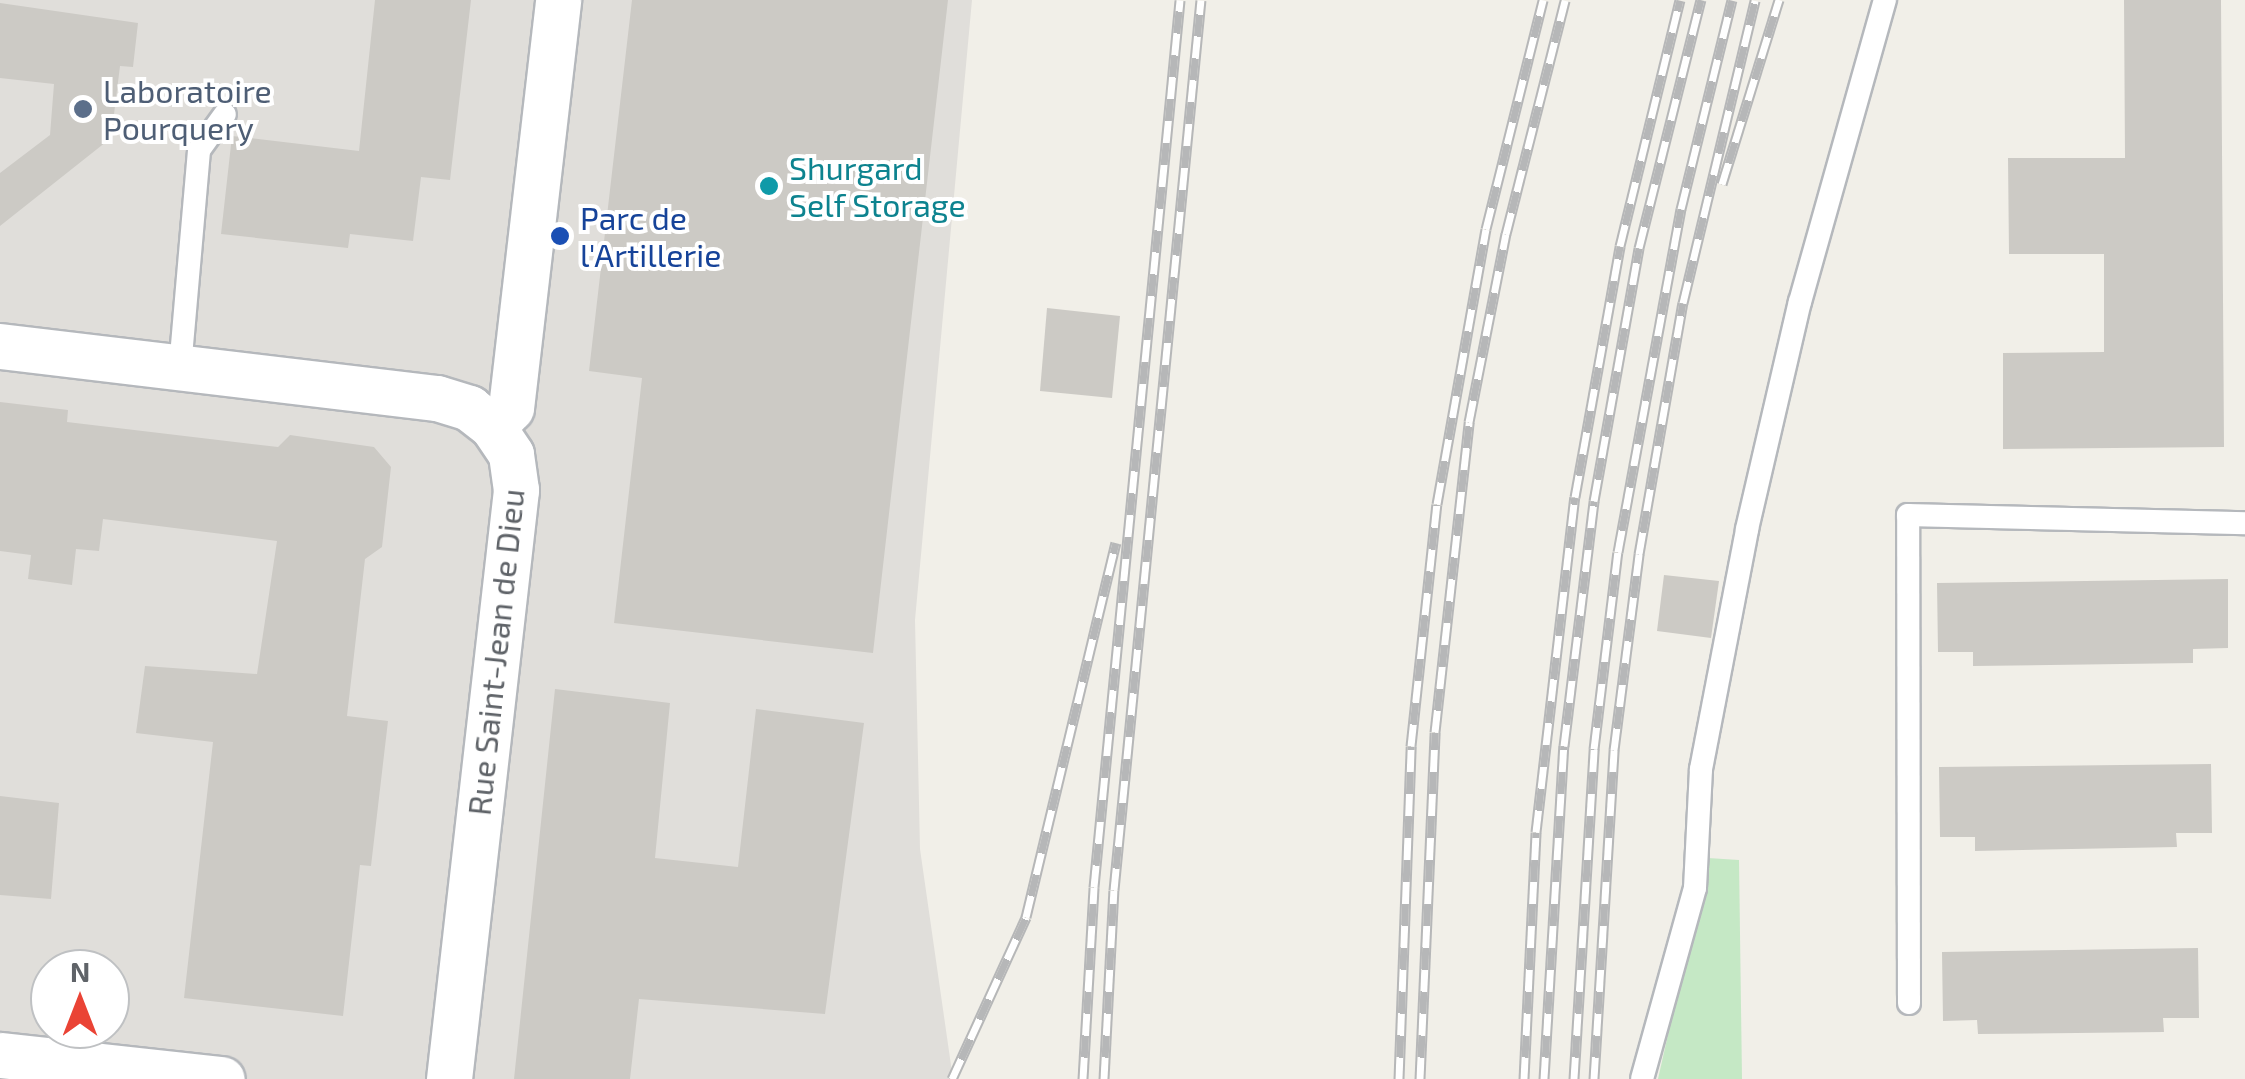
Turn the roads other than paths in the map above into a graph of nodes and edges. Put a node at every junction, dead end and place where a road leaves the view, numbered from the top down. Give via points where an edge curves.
1 (558, 0) edge
2 (1885, 0) edge
3 (225, 114) dead end
4 (0, 346) edge
5 (180, 368) junction
6 (493, 427) junction
7 (2245, 524) edge
8 (1909, 1003) dead end
9 (0, 1055) edge
10 (222, 1079) edge
11 (449, 1079) edge
12 (1642, 1079) edge

1 - 6 street via 511,408
2 - 12 lane via 1800,302 1747,529 1701,770 1695,888
3 - 5 lane via 199,150
4 - 5 street
5 - 6 street via 437,398 469,408
6 - 11 street, Rue Saint-Jean de Dieu via 511,454 516,490
7 - 8 lane via 1908,515
9 - 10 street

